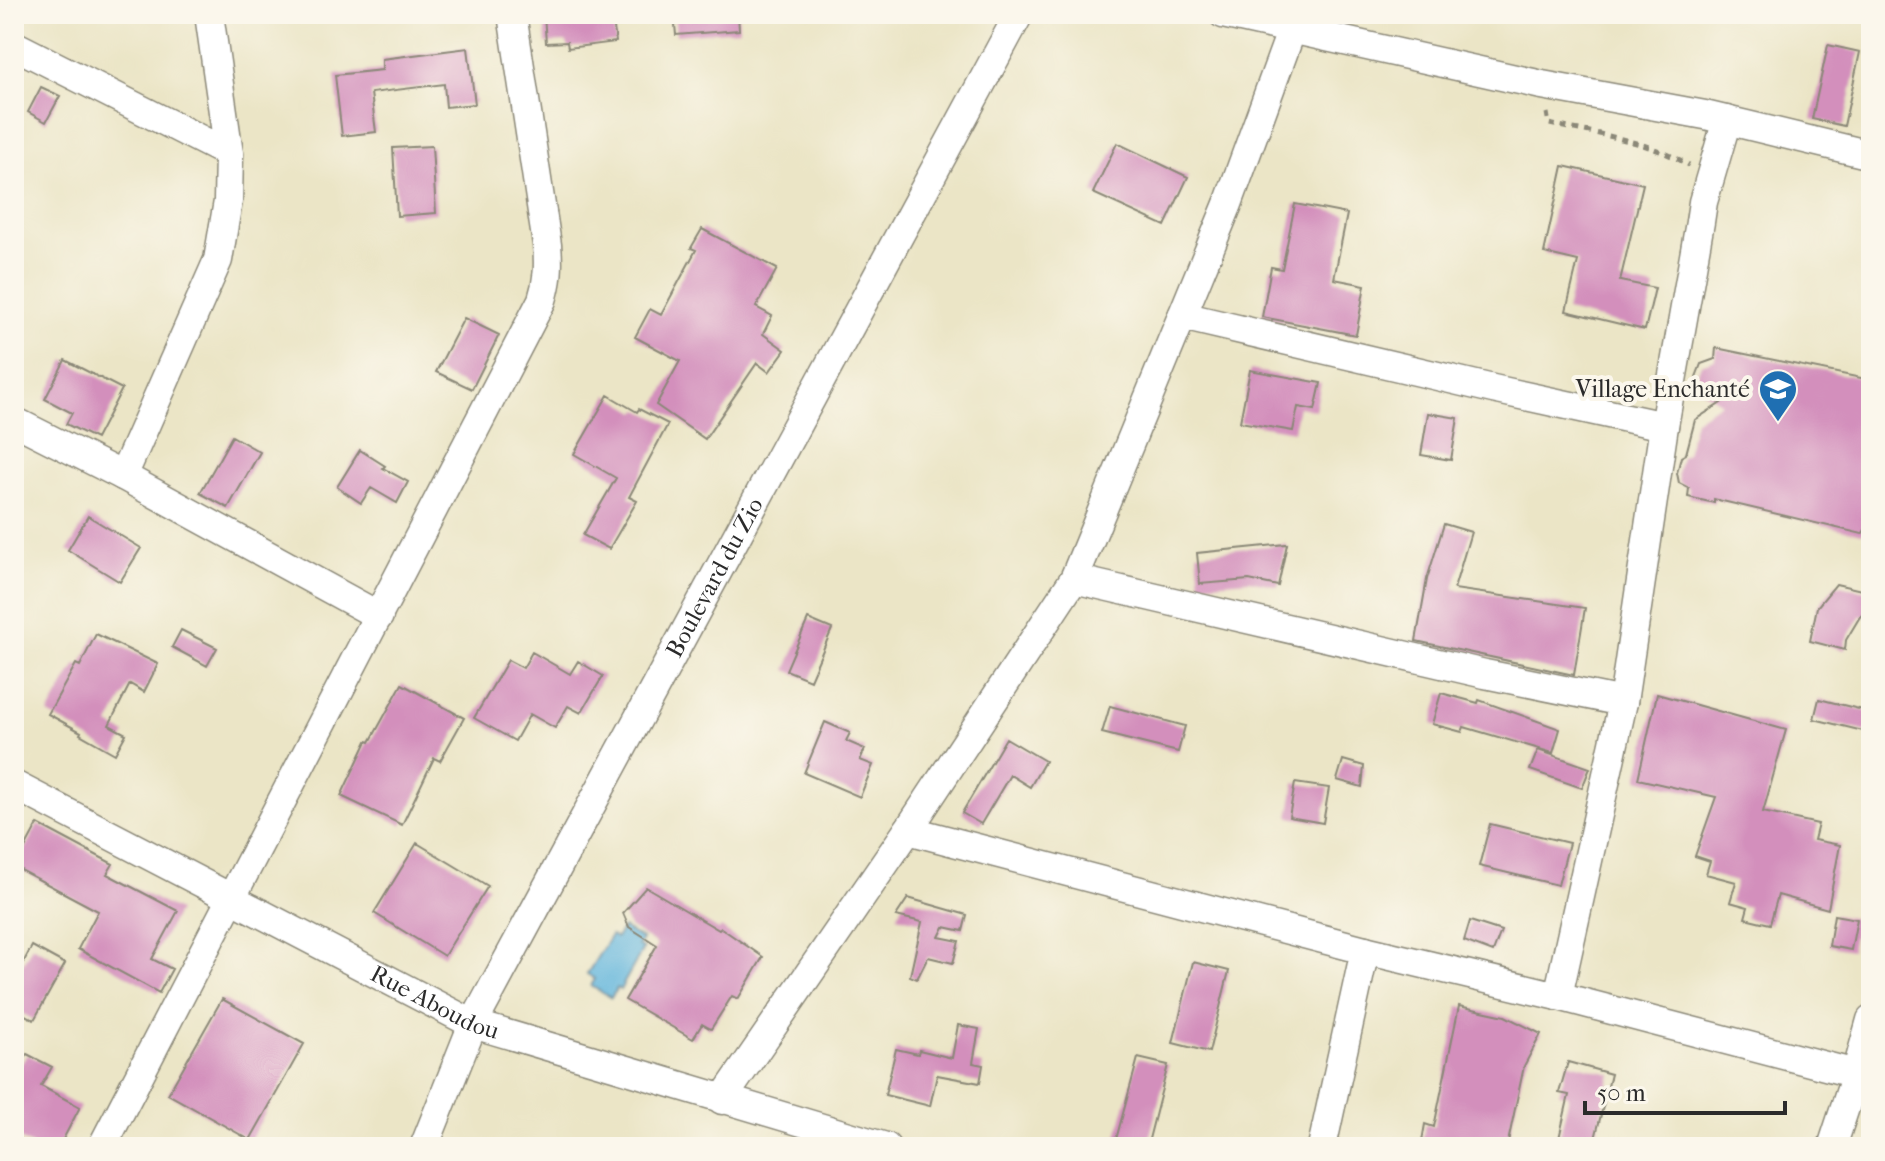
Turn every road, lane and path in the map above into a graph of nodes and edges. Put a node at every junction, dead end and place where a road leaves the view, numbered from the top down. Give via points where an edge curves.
1 (209, 14) edge
2 (512, 14) edge
3 (1019, 14) edge
4 (1223, 14) edge
5 (1294, 22) edge
6 (14, 45) edge
7 (1727, 120) junction
8 (1549, 124) dead end
9 (229, 154) junction
10 (1871, 155) edge
11 (1703, 202) junction
12 (1182, 316) junction
13 (14, 421) edge
14 (1664, 426) junction
15 (123, 476) junction
16 (1074, 579) junction
17 (379, 616) junction
18 (1623, 702) junction
19 (14, 785) edge
20 (908, 830) junction
21 (230, 897) junction
22 (1365, 950) junction
23 (1558, 996) junction
24 (1871, 1020) edge
25 (473, 1024) junction
26 (1856, 1074) junction
27 (722, 1100) junction
28 (102, 1147) edge
29 (424, 1147) edge
30 (886, 1147) edge
31 (1322, 1147) edge
32 (1832, 1147) edge

1 - 9 street
2 - 17 street via 547,245 547,283
3 - 25 street, Boulevard du Zio
4 - 5 street
5 - 7 street via 1542,85
5 - 12 street
6 - 9 street
7 - 10 street
7 - 11 street
8 - 11 path via 1668,153 1693,167
9 - 15 street via 218,260
11 - 14 street
12 - 14 street
12 - 16 street
13 - 15 street
14 - 18 street
15 - 17 street
16 - 18 street
16 - 20 street
17 - 21 street
18 - 23 street
19 - 21 street, Rue Aboudou
20 - 22 street
20 - 27 street
21 - 25 street, Rue Aboudou
21 - 28 street
22 - 23 street
22 - 31 street
23 - 26 street
24 - 26 street
25 - 27 street, Rue Aboudou
25 - 29 street, Boulevard du Zio
26 - 32 street
27 - 30 street, Rue Aboudou

